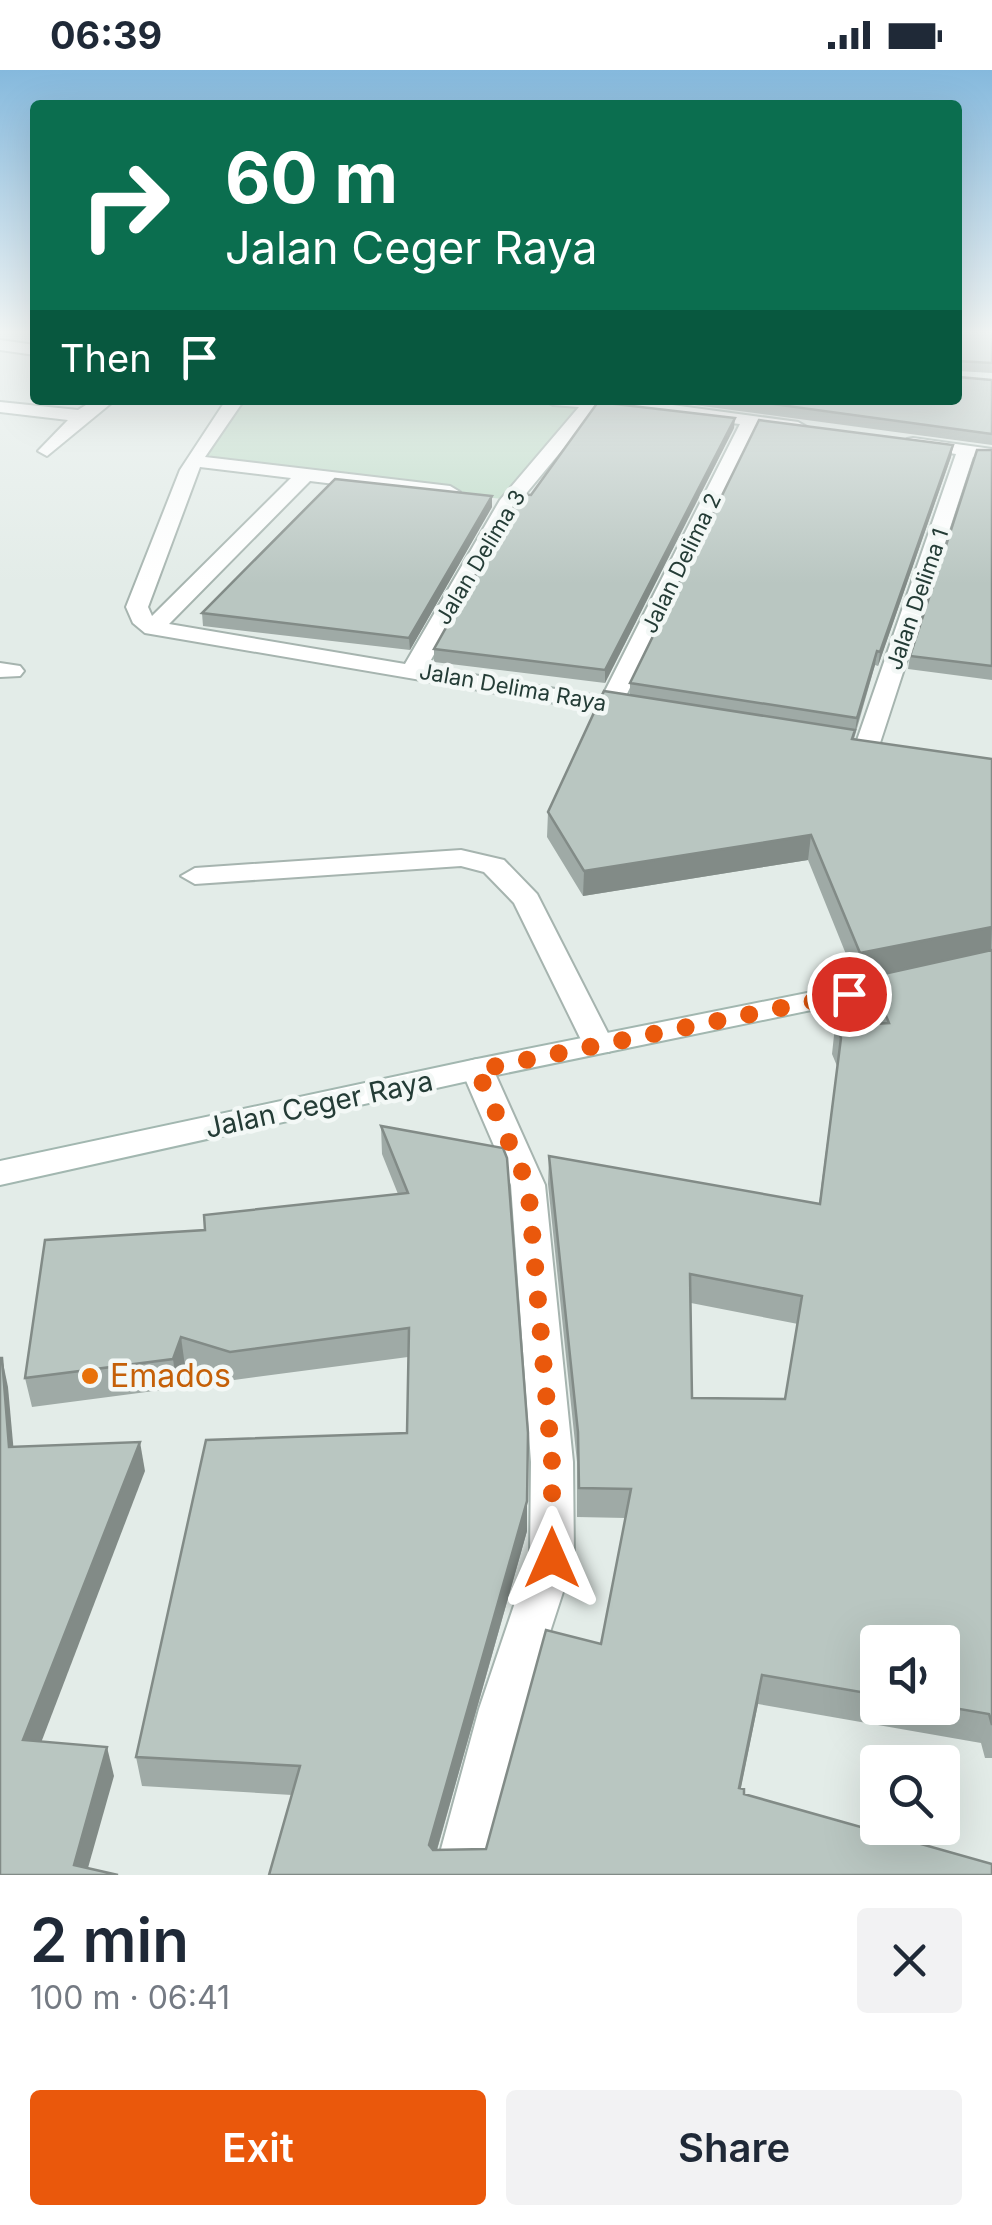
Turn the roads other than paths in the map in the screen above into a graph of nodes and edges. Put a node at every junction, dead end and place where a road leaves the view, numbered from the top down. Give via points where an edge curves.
1 (80, 416) edge
2 (222, 416) edge
3 (578, 416) edge
4 (732, 416) edge
5 (752, 420) junction
6 (810, 429) edge
7 (888, 440) edge
8 (47, 451) dead end
9 (966, 451) junction
10 (992, 454) edge
11 (195, 460) junction
12 (308, 474) junction
13 (492, 498) junction
14 (153, 628) junction
15 (414, 669) junction
16 (610, 706) junction
17 (665, 714) edge
18 (867, 746) edge
19 (195, 876) dead end
20 (936, 977) edge
21 (598, 1045) junction
22 (477, 1070) junction
23 (0, 1173) edge
24 (459, 1875) edge

1 - 8 street
2 - 11 street
3 - 13 street, Jalan Delima 3
4 - 5 street
5 - 6 street
5 - 16 street, Jalan Delima 2
7 - 9 street
9 - 10 street
9 - 18 street, Jalan Delima 1
11 - 12 street
11 - 14 street via 138,607
12 - 13 street
12 - 14 street
13 - 15 street, Jalan Delima 3
14 - 15 street, Jalan Delima Raya
15 - 16 street, Jalan Delima Raya
16 - 17 street, Jalan Delima Raya
19 - 21 street via 461,858 494,866 528,900
20 - 21 street, Jalan Ceger Raya
21 - 22 street, Jalan Ceger Raya
22 - 23 street, Jalan Ceger Raya
22 - 24 street via 528,1185 552,1462 552,1558 502,1709

